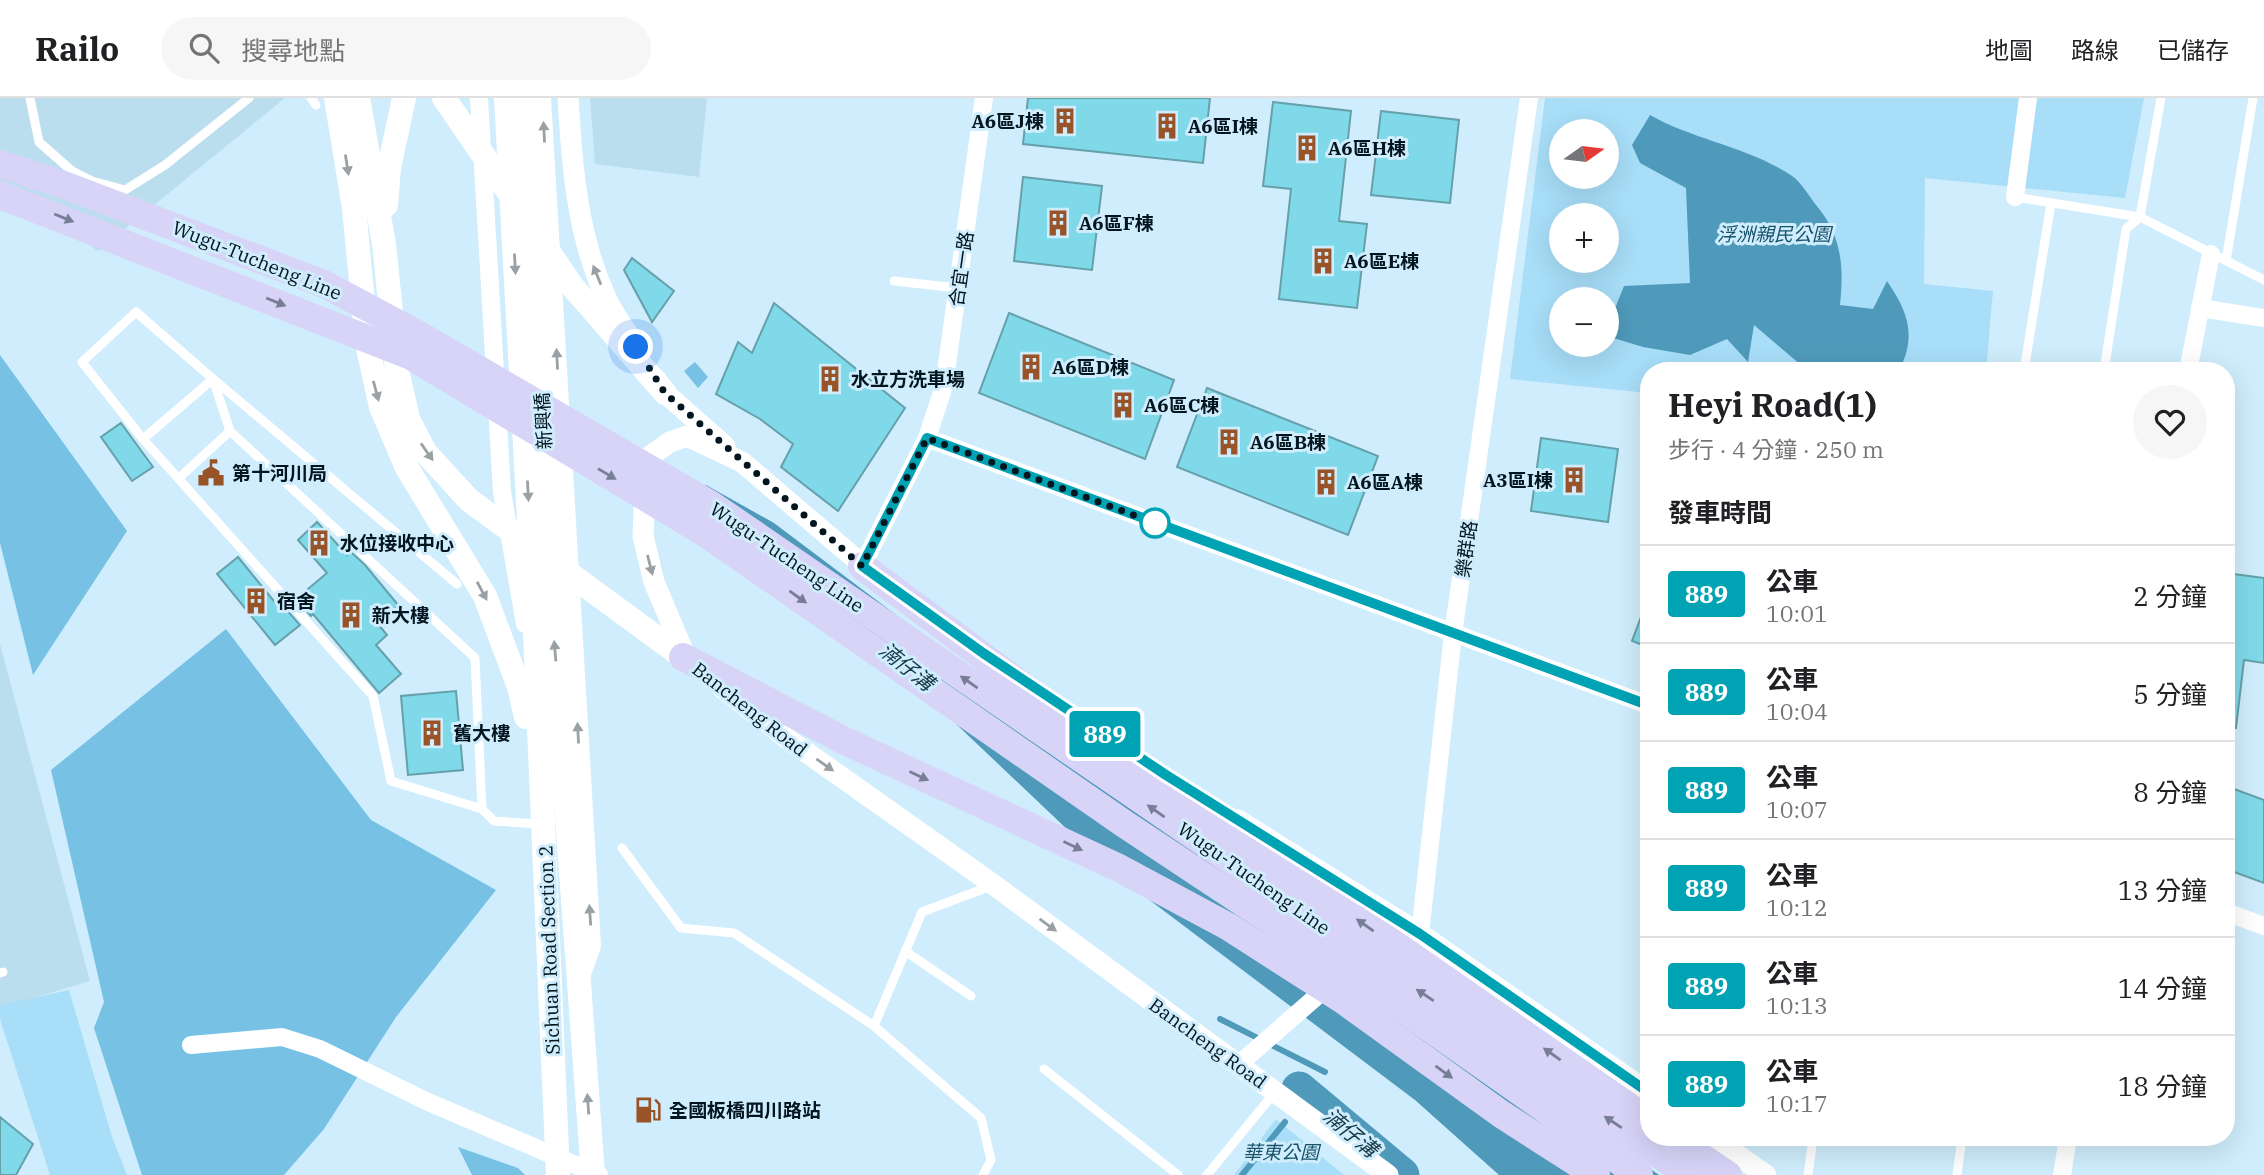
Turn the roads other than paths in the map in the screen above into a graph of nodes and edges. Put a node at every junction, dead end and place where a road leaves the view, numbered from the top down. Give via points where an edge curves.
1 (30, 98) edge
2 (249, 98) edge
3 (358, 98) edge
4 (404, 98) edge
5 (444, 98) edge
6 (479, 98) edge
7 (506, 98) edge
8 (525, 98) edge
9 (542, 98) edge
10 (568, 98) edge
11 (984, 98) edge
12 (1529, 98) edge
13 (2028, 98) edge
14 (2161, 98) edge
15 (2253, 98) edge
16 (321, 100) edge
17 (0, 164) edge
18 (0, 195) edge
19 (2015, 197) joint
20 (2051, 203) junction
21 (2140, 218) junction
22 (384, 244) junction
23 (2219, 257) junction
24 (2264, 280) edge
25 (894, 281) dead end
26 (958, 288) junction
27 (2200, 308) junction
28 (2264, 318) edge
29 (2025, 362) edge
30 (2105, 362) edge
31 (2190, 362) edge
32 (213, 379) junction
33 (665, 393) junction
34 (230, 431) junction
35 (927, 438) junction
36 (143, 439) junction
37 (742, 462) junction
38 (179, 478) junction
39 (862, 566) junction
40 (457, 584) dead end
41 (1453, 634) junction
42 (683, 657) junction
43 (536, 687) junction
44 (1640, 702) edge
45 (537, 726) joint
46 (563, 743) joint
47 (540, 775) junction
48 (482, 808) junction
49 (572, 823) junction
50 (622, 848) dead end
51 (993, 885) junction
52 (2235, 915) edge
53 (2264, 926) edge
54 (1420, 934) junction
55 (905, 951) junction
56 (971, 996) dead end
57 (874, 1026) junction
58 (191, 1045) dead end
59 (1238, 1065) junction
60 (1044, 1069) dead end
61 (1640, 1086) edge
62 (1275, 1092) junction
63 (1640, 1114) edge
64 (1640, 1141) edge
65 (1647, 1146) edge
66 (1686, 1146) edge
67 (1724, 1146) edge
68 (1812, 1146) edge
69 (1961, 1146) edge
70 (2067, 1146) edge
71 (557, 1165) edge
72 (595, 1174) edge
73 (984, 1175) edge
74 (1178, 1175) edge
75 (1208, 1175) edge
76 (1388, 1175) edge
77 (1596, 1175) edge
78 (1639, 1175) edge
79 (1689, 1175) edge
80 (1728, 1175) edge
81 (1766, 1175) edge
82 (1808, 1175) edge
83 (1957, 1175) edge
84 (2062, 1175) edge

1 - 2 lane via 38,142 72,171 125,190
3 - 22 main road
4 - 22 main road via 388,168
5 - 33 main road via 572,286
6 - 43 street via 502,492
7 -> 43 main road, 新興橋
46 -> 8 main road, 新興橋
49 -> 9 street via 582,802
33 -> 10 street via 607,301 589,257 575,195
11 - 26 street, 合宜一路
12 - 41 street, 樂群路
13 - 19 street
14 - 21 lane
15 - 23 lane
16 -> 47 main road via 354,208 367,344 381,407 407,468 485,596 519,687
64 -> 17 highway, Wugu-Tucheng Line via 709,504 324,284
18 -> 78 highway, Wugu-Tucheng Line via 411,356 705,533
19 - 20 lane
20 - 21 lane
20 - 29 lane
21 - 23 lane
21 - 30 lane via 2126,229
22 -> 42 main road via 397,370 408,419 425,452 470,500
23 - 24 lane
23 - 27 street
25 - 26 lane
26 - 35 street, 合宜一路 via 944,386
27 - 28 street
27 - 31 street
32 - 34 lane
32 - 36 lane
32 - 36 lane via 136,312 82,362
32 - 40 lane
33 - 37 street
34 - 38 lane
34 - 48 lane via 475,658
35 - 39 street, 合宜一路
35 - 41 street
36 - 38 lane
37 - 39 street, Bancheng Road
37 -> 42 street, Bancheng Road via 687,436 646,459 643,536 654,582
38 - 48 lane via 373,696 391,781
39 - 54 street, Bancheng Road via 1166,775
63 -> 39 highway via 1028,690
41 - 44 street
41 - 54 street, 樂群路
42 -> 51 street, Bancheng Road via 789,740
42 -> 77 highway via 845,741 1119,867 1229,927
43 - 45 main road, 新興橋
45 - 47 main road, Sichuan Road Section 2
46 - 49 main road, Sichuan Road Section 2
47 - 49 main road, Sichuan Road Section 2
48 - 49 lane via 494,821
49 - 71 main road, Sichuan Road Section 2
72 -> 49 main road, Sichuan Road Section 2
50 - 57 lane via 681,928 734,933
51 - 55 lane via 922,912
51 -> 59 street, Bancheng Road
52 - 53 street
54 - 59 street via 1354,964
54 - 61 street, Bancheng Road
55 - 56 lane
55 - 57 lane
57 - 73 lane via 981,1118 991,1160
58 - 71 street via 282,1037 320,1048
59 - 62 street, Bancheng Road
60 - 74 lane
62 - 75 lane
62 - 76 street, Bancheng Road
79 -> 65 highway, Wugu-Tucheng Line
66 - 80 highway
67 - 81 street
68 - 82 lane
69 - 83 lane
70 - 84 street
71 - 72 street

